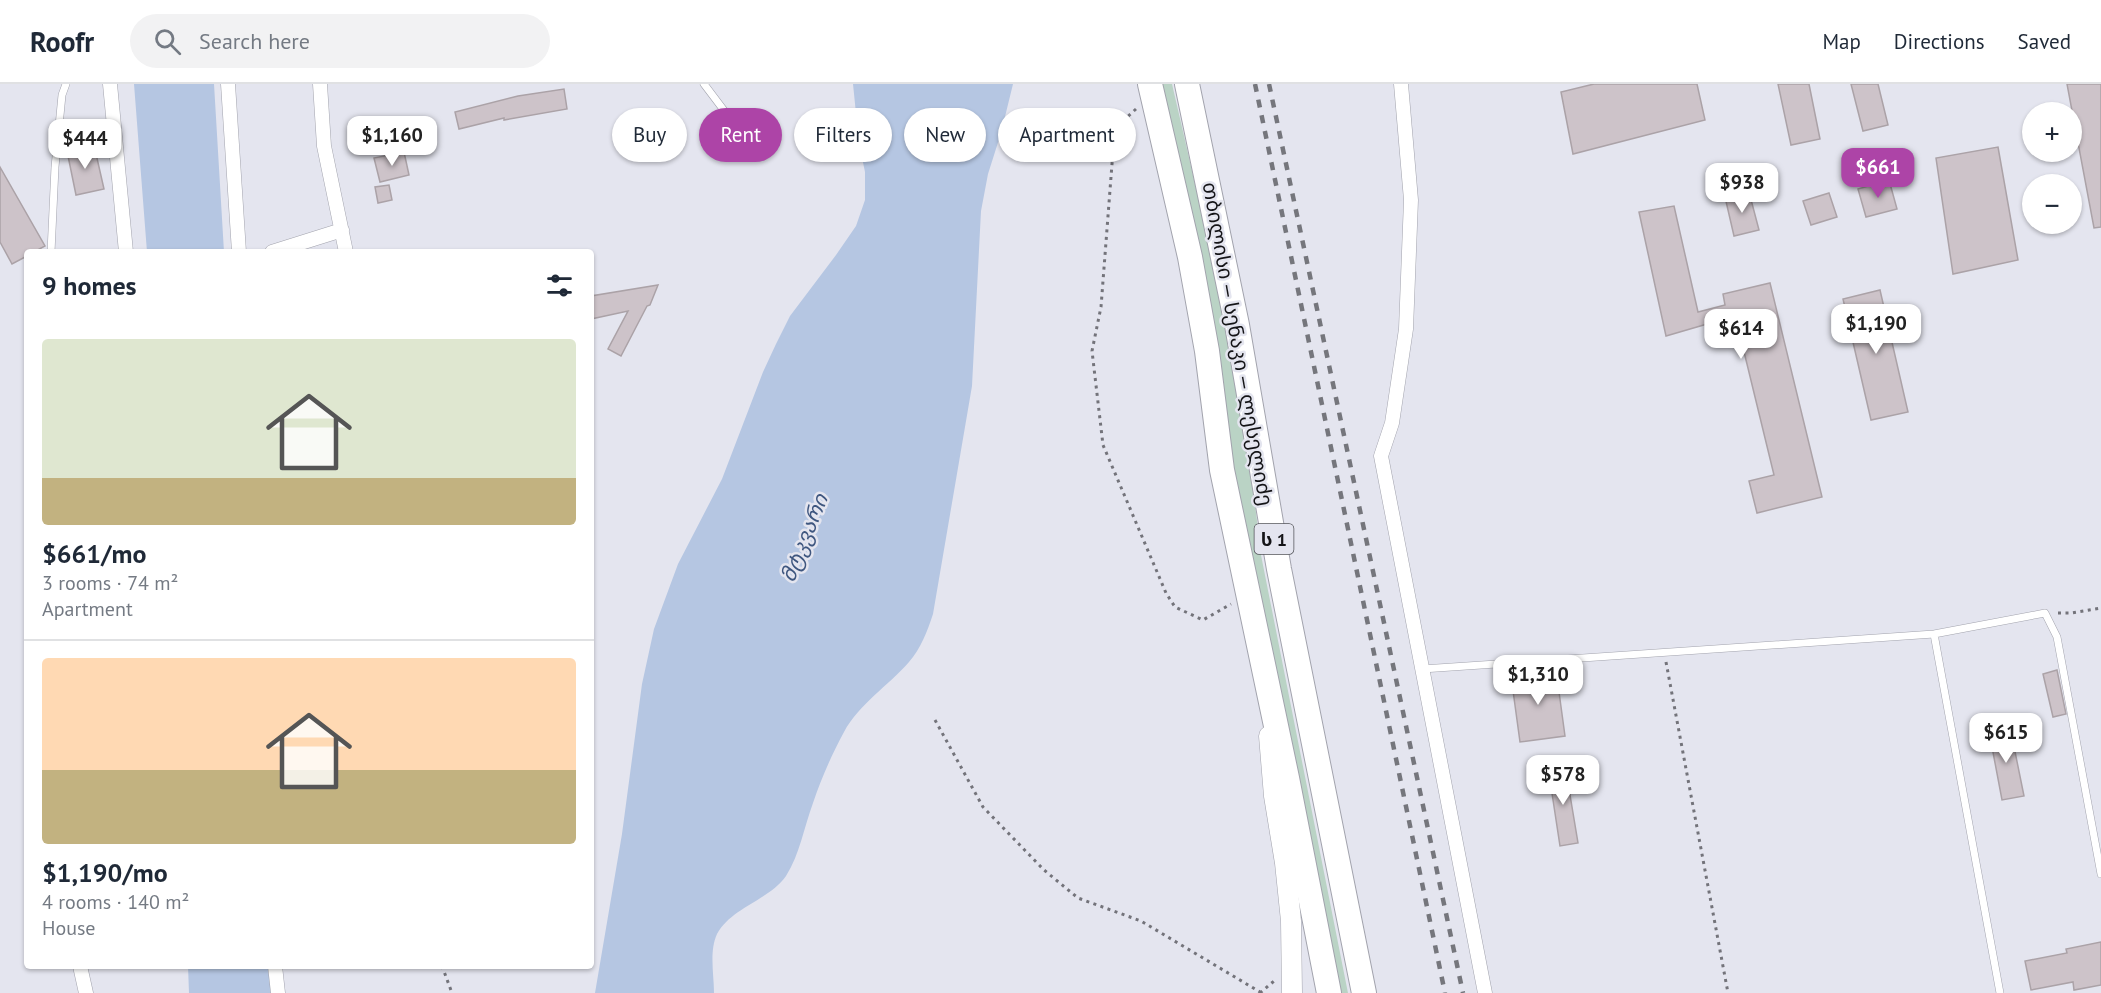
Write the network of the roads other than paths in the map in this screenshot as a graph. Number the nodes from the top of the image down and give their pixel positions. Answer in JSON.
{"nodes":[{"id":1,"x":66,"y":84,"type":"edge"},
{"id":2,"x":110,"y":84,"type":"edge"},
{"id":3,"x":228,"y":84,"type":"edge"},
{"id":4,"x":320,"y":84,"type":"edge"},
{"id":5,"x":704,"y":84,"type":"edge"},
{"id":6,"x":1188,"y":84,"type":"edge"},
{"id":7,"x":1401,"y":84,"type":"edge"},
{"id":8,"x":1151,"y":88,"type":"edge"},
{"id":9,"x":722,"y":108,"type":"edge"},
{"id":10,"x":342,"y":230,"type":"junction"},
{"id":11,"x":51,"y":249,"type":"edge"},
{"id":12,"x":126,"y":249,"type":"edge"},
{"id":13,"x":239,"y":249,"type":"edge"},
{"id":14,"x":282,"y":249,"type":"edge"},
{"id":15,"x":345,"y":249,"type":"edge"},
{"id":16,"x":1934,"y":634,"type":"junction"},
{"id":17,"x":1422,"y":669,"type":"junction"},
{"id":18,"x":1263,"y":670,"type":"junction"},
{"id":19,"x":2101,"y":874,"type":"edge"},
{"id":20,"x":81,"y":969,"type":"edge"},
{"id":21,"x":276,"y":969,"type":"edge"},
{"id":22,"x":86,"y":993,"type":"edge"},
{"id":23,"x":278,"y":993,"type":"edge"},
{"id":24,"x":1292,"y":993,"type":"edge"},
{"id":25,"x":1329,"y":993,"type":"edge"},
{"id":26,"x":1364,"y":993,"type":"edge"},
{"id":27,"x":1485,"y":993,"type":"edge"},
{"id":28,"x":2000,"y":993,"type":"edge"}],
"edges":[{"from":1,"to":11,"type":"lane"},
{"from":2,"to":12,"type":"street"},
{"from":3,"to":13,"type":"street"},
{"from":4,"to":10,"type":"street"},
{"from":5,"to":9,"type":"lane"},
{"from":6,"to":26,"type":"highway","name":"თბილისი — სენაკი — ლესელიძე","number":"ს 1"},
{"from":7,"to":17,"type":"street"},
{"from":8,"to":18,"type":"highway","name":"თბილისი — სენაკი — ლესელიძე","number":"ს 1"},
{"from":10,"to":14,"type":"street"},
{"from":10,"to":15,"type":"street"},
{"from":16,"to":17,"type":"lane"},
{"from":16,"to":19,"type":"lane"},
{"from":16,"to":28,"type":"lane"},
{"from":17,"to":27,"type":"street"},
{"from":18,"to":24,"type":"main road"},
{"from":18,"to":25,"type":"highway","number":"ს 1"},
{"from":20,"to":22,"type":"street"},
{"from":21,"to":23,"type":"street"}]}
